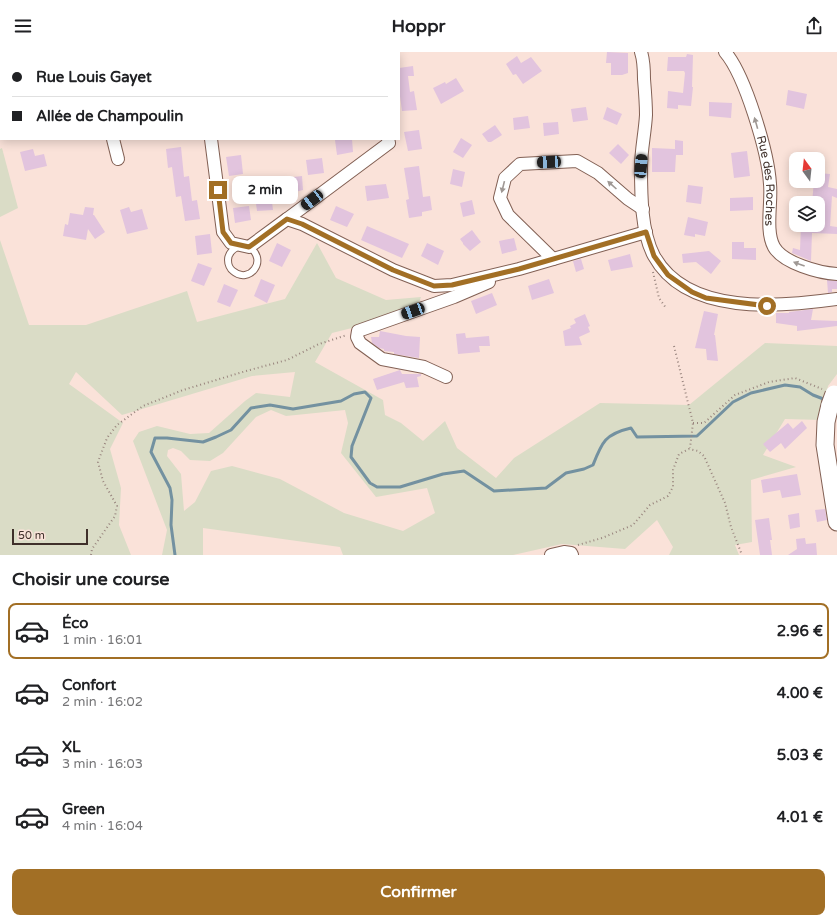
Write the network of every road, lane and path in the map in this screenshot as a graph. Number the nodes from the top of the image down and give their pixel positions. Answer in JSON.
{"nodes":[{"id":1,"x":642,"y":52,"type":"edge"},
{"id":2,"x":725,"y":52,"type":"edge"},
{"id":3,"x":113,"y":140,"type":"edge"},
{"id":4,"x":211,"y":140,"type":"edge"},
{"id":5,"x":388,"y":140,"type":"edge"},
{"id":6,"x":118,"y":159,"type":"dead end"},
{"id":7,"x":643,"y":209,"type":"junction"},
{"id":8,"x":287,"y":219,"type":"junction"},
{"id":9,"x":646,"y":232,"type":"junction"},
{"id":10,"x":244,"y":246,"type":"junction"},
{"id":11,"x":553,"y":259,"type":"junction"},
{"id":12,"x":519,"y":269,"type":"junction"},
{"id":13,"x":653,"y":274,"type":"dead end"},
{"id":14,"x":837,"y":274,"type":"edge"},
{"id":15,"x":837,"y":299,"type":"edge"},
{"id":16,"x":666,"y":308,"type":"dead end"},
{"id":17,"x":358,"y":331,"type":"junction"},
{"id":18,"x":674,"y":346,"type":"dead end"},
{"id":19,"x":446,"y":377,"type":"dead end"},
{"id":20,"x":831,"y":394,"type":"edge"},
{"id":21,"x":693,"y":424,"type":"junction"},
{"id":22,"x":690,"y":449,"type":"junction"},
{"id":23,"x":837,"y":522,"type":"edge"},
{"id":24,"x":571,"y":554,"type":"edge"},
{"id":25,"x":91,"y":555,"type":"edge"},
{"id":26,"x":551,"y":555,"type":"edge"},
{"id":27,"x":742,"y":555,"type":"edge"}],
"edges":[{"from":1,"to":7,"type":"street"},
{"from":14,"to":2,"type":"street","name":"Rue des Roches","one_way":true},
{"from":3,"to":6,"type":"street"},
{"from":4,"to":10,"type":"street"},
{"from":5,"to":8,"type":"street"},
{"from":7,"to":9,"type":"street"},
{"from":7,"to":11,"type":"street","one_way":true},
{"from":8,"to":10,"type":"street"},
{"from":8,"to":12,"type":"street"},
{"from":9,"to":11,"type":"street"},
{"from":9,"to":15,"type":"street"},
{"from":10,"to":10,"type":"lane"},
{"from":11,"to":12,"type":"street"},
{"from":12,"to":17,"type":"street"},
{"from":13,"to":16,"type":"path"},
{"from":17,"to":19,"type":"street"},
{"from":17,"to":25,"type":"path"},
{"from":18,"to":21,"type":"path"},
{"from":20,"to":21,"type":"path"},
{"from":20,"to":23,"type":"street"},
{"from":21,"to":22,"type":"path"},
{"from":22,"to":24,"type":"path"},
{"from":22,"to":27,"type":"path"},
{"from":24,"to":26,"type":"street"}]}
